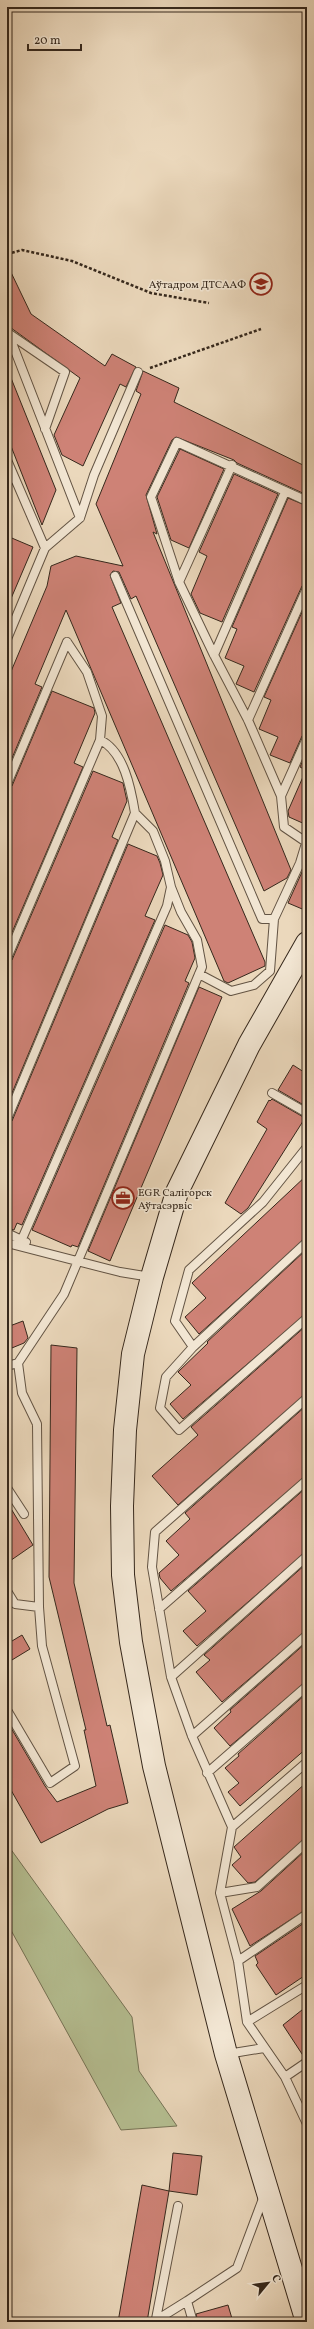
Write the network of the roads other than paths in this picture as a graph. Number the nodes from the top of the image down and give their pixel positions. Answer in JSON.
{"nodes":[{"id":1,"x":8,"y":331,"type":"edge"},
{"id":2,"x":138,"y":372,"type":"road end"},
{"id":3,"x":44,"y":429,"type":"junction"},
{"id":4,"x":7,"y":460,"type":"edge"},
{"id":5,"x":232,"y":465,"type":"junction"},
{"id":6,"x":12,"y":472,"type":"junction"},
{"id":7,"x":7,"y":485,"type":"edge"},
{"id":8,"x":286,"y":492,"type":"junction"},
{"id":9,"x":307,"y":501,"type":"edge"},
{"id":10,"x":80,"y":518,"type":"junction"},
{"id":11,"x":45,"y":548,"type":"junction"},
{"id":12,"x":115,"y":576,"type":"dead end"},
{"id":13,"x":179,"y":582,"type":"junction"},
{"id":14,"x":307,"y":588,"type":"edge"},
{"id":15,"x":7,"y":639,"type":"edge"},
{"id":16,"x":214,"y":655,"type":"junction"},
{"id":17,"x":248,"y":720,"type":"junction"},
{"id":18,"x":307,"y":738,"type":"edge"},
{"id":19,"x":100,"y":740,"type":"junction"},
{"id":20,"x":7,"y":784,"type":"edge"},
{"id":21,"x":281,"y":796,"type":"junction"},
{"id":22,"x":135,"y":813,"type":"junction"},
{"id":23,"x":307,"y":841,"type":"edge"},
{"id":24,"x":172,"y":887,"type":"junction"},
{"id":25,"x":274,"y":919,"type":"junction"},
{"id":26,"x":307,"y":943,"type":"edge"},
{"id":27,"x":7,"y":958,"type":"edge"},
{"id":28,"x":199,"y":974,"type":"junction"},
{"id":29,"x":272,"y":1093,"type":"dead end"},
{"id":30,"x":307,"y":1113,"type":"edge"},
{"id":31,"x":7,"y":1119,"type":"edge"},
{"id":32,"x":307,"y":1147,"type":"edge"},
{"id":33,"x":7,"y":1233,"type":"edge"},
{"id":34,"x":22,"y":1239,"type":"junction"},
{"id":35,"x":307,"y":1242,"type":"edge"},
{"id":36,"x":7,"y":1243,"type":"edge"},
{"id":37,"x":43,"y":1251,"type":"junction"},
{"id":38,"x":78,"y":1261,"type":"junction"},
{"id":39,"x":152,"y":1277,"type":"junction"},
{"id":40,"x":307,"y":1318,"type":"edge"},
{"id":41,"x":193,"y":1347,"type":"junction"},
{"id":42,"x":18,"y":1363,"type":"junction"},
{"id":43,"x":7,"y":1366,"type":"edge"},
{"id":44,"x":307,"y":1398,"type":"edge"},
{"id":45,"x":307,"y":1480,"type":"edge"},
{"id":46,"x":7,"y":1488,"type":"edge"},
{"id":47,"x":24,"y":1514,"type":"dead end"},
{"id":48,"x":307,"y":1556,"type":"edge"},
{"id":49,"x":7,"y":1590,"type":"edge"},
{"id":50,"x":39,"y":1607,"type":"junction"},
{"id":51,"x":160,"y":1609,"type":"junction"},
{"id":52,"x":307,"y":1635,"type":"edge"},
{"id":53,"x":171,"y":1677,"type":"junction"},
{"id":54,"x":307,"y":1686,"type":"edge"},
{"id":55,"x":7,"y":1710,"type":"edge"},
{"id":56,"x":192,"y":1736,"type":"junction"},
{"id":57,"x":307,"y":1762,"type":"edge"},
{"id":58,"x":207,"y":1773,"type":"junction"},
{"id":59,"x":232,"y":1827,"type":"junction"},
{"id":60,"x":307,"y":1842,"type":"edge"},
{"id":61,"x":220,"y":1893,"type":"junction"},
{"id":62,"x":307,"y":1914,"type":"edge"},
{"id":63,"x":238,"y":1960,"type":"junction"},
{"id":64,"x":307,"y":1985,"type":"edge"},
{"id":65,"x":247,"y":2022,"type":"junction"},
{"id":66,"x":264,"y":2048,"type":"junction"},
{"id":67,"x":226,"y":2054,"type":"junction"},
{"id":68,"x":307,"y":2062,"type":"edge"},
{"id":69,"x":285,"y":2077,"type":"junction"},
{"id":70,"x":307,"y":2124,"type":"edge"},
{"id":71,"x":267,"y":2190,"type":"junction"},
{"id":72,"x":178,"y":2206,"type":"dead end"},
{"id":73,"x":186,"y":2301,"type":"junction"},
{"id":74,"x":156,"y":2321,"type":"edge"},
{"id":75,"x":193,"y":2322,"type":"edge"},
{"id":76,"x":307,"y":2322,"type":"edge"}],
"edges":[{"from":1,"to":3,"type":"lane"},
{"from":1,"to":3,"type":"lane"},
{"from":2,"to":10,"type":"lane"},
{"from":3,"to":10,"type":"lane"},
{"from":4,"to":6,"type":"lane"},
{"from":5,"to":8,"type":"lane"},
{"from":5,"to":13,"type":"lane"},
{"from":5,"to":13,"type":"lane"},
{"from":6,"to":7,"type":"lane"},
{"from":6,"to":11,"type":"lane"},
{"from":8,"to":9,"type":"lane"},
{"from":8,"to":16,"type":"lane"},
{"from":10,"to":11,"type":"lane"},
{"from":11,"to":15,"type":"lane"},
{"from":12,"to":25,"type":"lane"},
{"from":13,"to":16,"type":"lane"},
{"from":14,"to":17,"type":"lane"},
{"from":16,"to":17,"type":"lane"},
{"from":17,"to":21,"type":"lane"},
{"from":18,"to":21,"type":"lane"},
{"from":19,"to":20,"type":"lane"},
{"from":19,"to":22,"type":"lane"},
{"from":19,"to":27,"type":"lane"},
{"from":21,"to":23,"type":"lane"},
{"from":22,"to":24,"type":"lane"},
{"from":22,"to":31,"type":"lane"},
{"from":23,"to":25,"type":"lane"},
{"from":24,"to":28,"type":"lane"},
{"from":24,"to":34,"type":"lane"},
{"from":25,"to":28,"type":"lane"},
{"from":26,"to":39,"type":"main road"},
{"from":28,"to":38,"type":"lane"},
{"from":29,"to":30,"type":"lane"},
{"from":32,"to":41,"type":"lane"},
{"from":33,"to":34,"type":"lane"},
{"from":34,"to":37,"type":"lane"},
{"from":35,"to":41,"type":"lane"},
{"from":36,"to":37,"type":"lane"},
{"from":37,"to":38,"type":"lane"},
{"from":38,"to":39,"type":"lane"},
{"from":38,"to":42,"type":"lane"},
{"from":39,"to":67,"type":"main road"},
{"from":40,"to":41,"type":"lane"},
{"from":42,"to":43,"type":"lane"},
{"from":42,"to":50,"type":"lane"},
{"from":44,"to":51,"type":"lane"},
{"from":45,"to":51,"type":"lane"},
{"from":46,"to":47,"type":"lane"},
{"from":48,"to":53,"type":"lane"},
{"from":49,"to":50,"type":"lane"},
{"from":50,"to":55,"type":"lane"},
{"from":51,"to":53,"type":"lane"},
{"from":52,"to":56,"type":"lane"},
{"from":53,"to":56,"type":"lane"},
{"from":54,"to":58,"type":"lane"},
{"from":56,"to":58,"type":"lane"},
{"from":57,"to":59,"type":"lane"},
{"from":58,"to":59,"type":"lane"},
{"from":59,"to":61,"type":"lane"},
{"from":60,"to":61,"type":"lane"},
{"from":61,"to":63,"type":"lane"},
{"from":62,"to":63,"type":"lane"},
{"from":63,"to":65,"type":"lane"},
{"from":64,"to":65,"type":"lane"},
{"from":65,"to":66,"type":"lane"},
{"from":66,"to":67,"type":"lane"},
{"from":66,"to":69,"type":"lane"},
{"from":67,"to":71,"type":"main road"},
{"from":68,"to":69,"type":"lane"},
{"from":69,"to":70,"type":"lane"},
{"from":71,"to":73,"type":"lane"},
{"from":71,"to":76,"type":"main road"},
{"from":72,"to":74,"type":"lane"},
{"from":73,"to":74,"type":"lane"},
{"from":73,"to":75,"type":"lane"}]}
